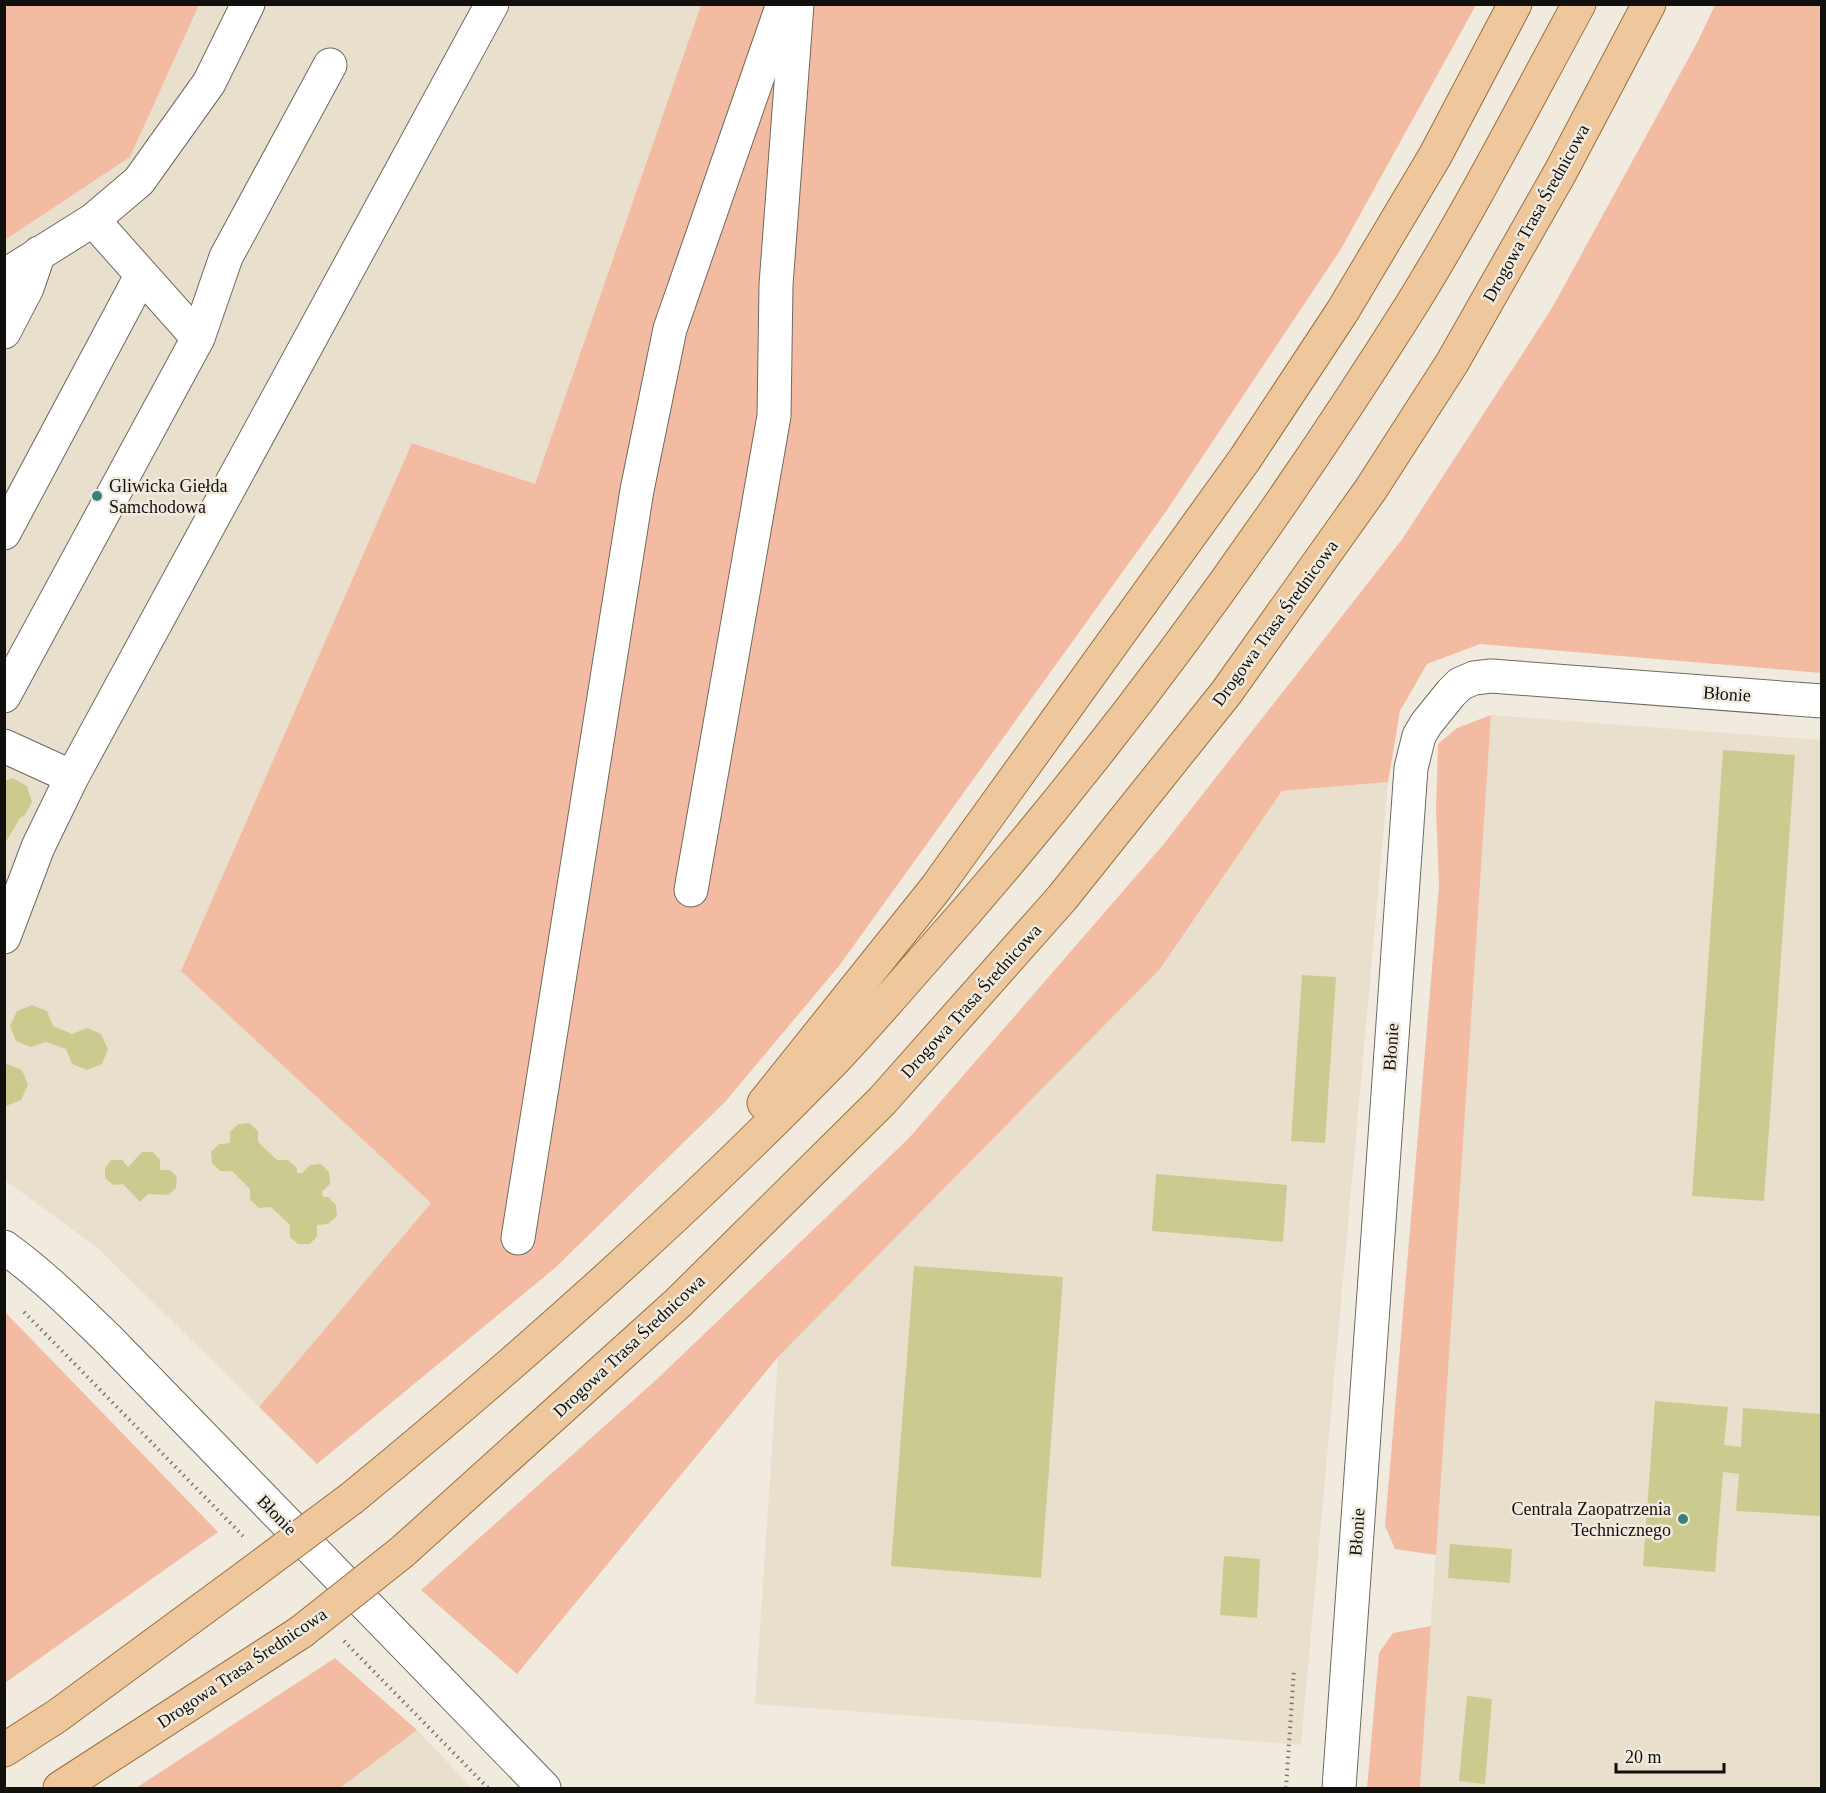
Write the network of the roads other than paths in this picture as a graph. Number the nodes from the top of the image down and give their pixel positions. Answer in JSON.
{"nodes":[{"id":1,"x":248,"y":4,"type":"edge"},
{"id":2,"x":492,"y":4,"type":"edge"},
{"id":3,"x":783,"y":4,"type":"edge"},
{"id":4,"x":797,"y":4,"type":"edge"},
{"id":5,"x":1515,"y":4,"type":"edge"},
{"id":6,"x":1579,"y":4,"type":"edge"},
{"id":7,"x":1649,"y":4,"type":"edge"},
{"id":8,"x":330,"y":65,"type":"dead end"},
{"id":9,"x":93,"y":220,"type":"junction"},
{"id":10,"x":39,"y":253,"type":"junction"},
{"id":11,"x":4,"y":276,"type":"edge"},
{"id":12,"x":141,"y":276,"type":"junction"},
{"id":13,"x":4,"y":332,"type":"edge"},
{"id":14,"x":198,"y":338,"type":"junction"},
{"id":15,"x":4,"y":533,"type":"edge"},
{"id":16,"x":4,"y":696,"type":"edge"},
{"id":17,"x":1821,"y":701,"type":"edge"},
{"id":18,"x":4,"y":746,"type":"edge"},
{"id":19,"x":72,"y":777,"type":"junction"},
{"id":20,"x":692,"y":890,"type":"dead end"},
{"id":21,"x":4,"y":937,"type":"edge"},
{"id":22,"x":673,"y":1218,"type":"junction"},
{"id":23,"x":518,"y":1239,"type":"dead end"},
{"id":24,"x":4,"y":1247,"type":"edge"},
{"id":25,"x":4,"y":1750,"type":"edge"},
{"id":26,"x":60,"y":1788,"type":"edge"},
{"id":27,"x":544,"y":1788,"type":"edge"},
{"id":28,"x":1339,"y":1788,"type":"edge"}],
"edges":[{"from":1,"to":9,"type":"street"},
{"from":2,"to":19,"type":"street"},
{"from":3,"to":23,"type":"street"},
{"from":4,"to":20,"type":"street"},
{"from":5,"to":22,"type":"main road"},
{"from":6,"to":22,"type":"main road"},
{"from":7,"to":26,"type":"main road","name":"Drogowa Trasa Średnicowa","bridge":true},
{"from":8,"to":14,"type":"street"},
{"from":9,"to":10,"type":"street"},
{"from":9,"to":12,"type":"street"},
{"from":10,"to":11,"type":"street"},
{"from":10,"to":13,"type":"street"},
{"from":12,"to":14,"type":"street"},
{"from":12,"to":15,"type":"street"},
{"from":14,"to":16,"type":"street"},
{"from":17,"to":28,"type":"street","name":"Błonie"},
{"from":18,"to":19,"type":"street"},
{"from":19,"to":21,"type":"street"},
{"from":22,"to":25,"type":"main road","bridge":true},
{"from":24,"to":27,"type":"street","name":"Błonie"}]}
